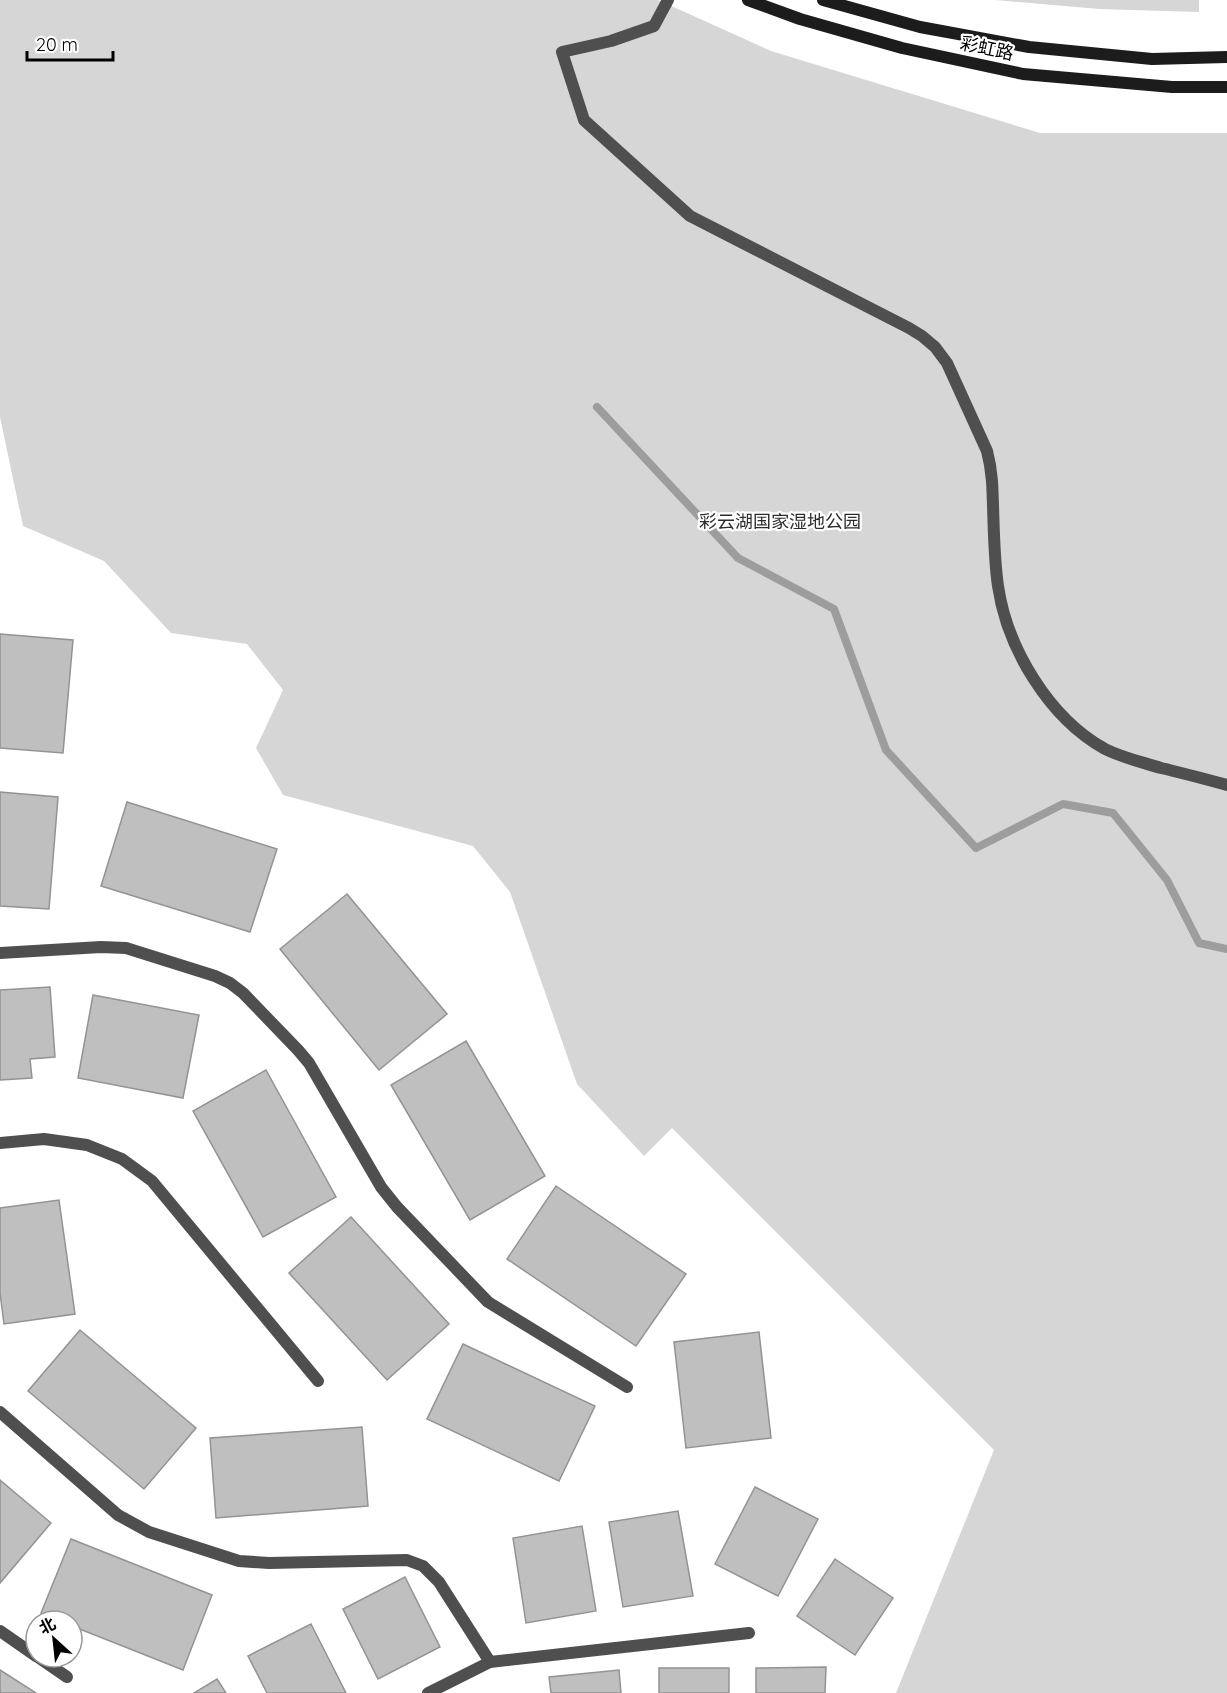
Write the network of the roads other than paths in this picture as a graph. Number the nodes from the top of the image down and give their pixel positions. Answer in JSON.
{"nodes":[{"id":1,"x":668,"y":0,"type":"edge"},
{"id":2,"x":748,"y":0,"type":"edge"},
{"id":3,"x":823,"y":0,"type":"edge"},
{"id":4,"x":1227,"y":57,"type":"edge"},
{"id":5,"x":1227,"y":87,"type":"edge"},
{"id":6,"x":1227,"y":785,"type":"edge"},
{"id":7,"x":0,"y":953,"type":"edge"},
{"id":8,"x":0,"y":1143,"type":"edge"},
{"id":9,"x":318,"y":1381,"type":"dead end"},
{"id":10,"x":627,"y":1387,"type":"dead end"},
{"id":11,"x":0,"y":1412,"type":"edge"},
{"id":12,"x":0,"y":1631,"type":"edge"},
{"id":13,"x":749,"y":1633,"type":"dead end"},
{"id":14,"x":24,"y":1647,"type":"edge"},
{"id":15,"x":490,"y":1662,"type":"junction"},
{"id":16,"x":56,"y":1669,"type":"edge"},
{"id":17,"x":67,"y":1677,"type":"dead end"},
{"id":18,"x":428,"y":1693,"type":"edge"}],
"edges":[{"from":1,"to":6,"type":"lane"},
{"from":2,"to":5,"type":"main road","name":"彩虹路"},
{"from":3,"to":4,"type":"main road","name":"彩虹路"},
{"from":7,"to":10,"type":"lane"},
{"from":8,"to":9,"type":"lane"},
{"from":11,"to":15,"type":"lane"},
{"from":12,"to":14,"type":"lane"},
{"from":13,"to":15,"type":"lane"},
{"from":15,"to":18,"type":"lane"},
{"from":16,"to":17,"type":"lane"}]}
